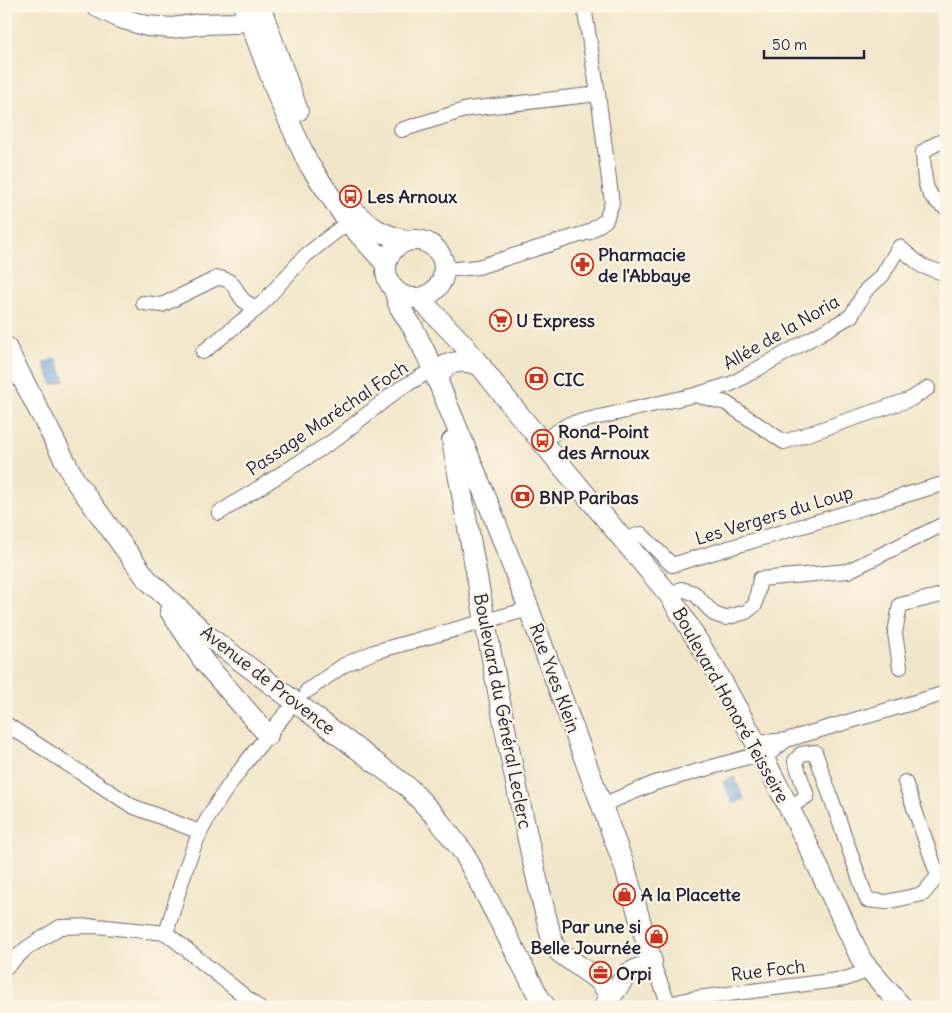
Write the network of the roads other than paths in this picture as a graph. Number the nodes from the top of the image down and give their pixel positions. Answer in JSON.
{"nodes":[{"id":1,"x":96,"y":6,"type":"edge"},
{"id":2,"x":584,"y":6,"type":"edge"},
{"id":3,"x":248,"y":8,"type":"edge"},
{"id":4,"x":598,"y":94,"type":"junction"},
{"id":5,"x":401,"y":130,"type":"dead end"},
{"id":6,"x":946,"y":139,"type":"edge"},
{"id":7,"x":946,"y":208,"type":"edge"},
{"id":8,"x":348,"y":222,"type":"junction"},
{"id":9,"x":406,"y":241,"type":"junction"},
{"id":10,"x":386,"y":264,"type":"junction"},
{"id":11,"x":445,"y":270,"type":"junction"},
{"id":12,"x":946,"y":274,"type":"edge"},
{"id":13,"x":394,"y":289,"type":"junction"},
{"id":14,"x":427,"y":294,"type":"junction"},
{"id":15,"x":142,"y":303,"type":"dead end"},
{"id":16,"x":258,"y":308,"type":"junction"},
{"id":17,"x":413,"y":328,"type":"junction"},
{"id":18,"x":6,"y":347,"type":"edge"},
{"id":19,"x":203,"y":352,"type":"dead end"},
{"id":20,"x":481,"y":366,"type":"junction"},
{"id":21,"x":434,"y":375,"type":"junction"},
{"id":22,"x":928,"y":388,"type":"dead end"},
{"id":23,"x":695,"y":395,"type":"junction"},
{"id":24,"x":542,"y":441,"type":"junction"},
{"id":25,"x":468,"y":480,"type":"junction"},
{"id":26,"x":946,"y":483,"type":"edge"},
{"id":27,"x":219,"y":513,"type":"dead end"},
{"id":28,"x":946,"y":523,"type":"edge"},
{"id":29,"x":623,"y":540,"type":"junction"},
{"id":30,"x":147,"y":579,"type":"junction"},
{"id":31,"x":946,"y":594,"type":"edge"},
{"id":32,"x":670,"y":596,"type":"junction"},
{"id":33,"x":529,"y":608,"type":"junction"},
{"id":34,"x":485,"y":621,"type":"junction"},
{"id":35,"x":900,"y":667,"type":"dead end"},
{"id":36,"x":307,"y":691,"type":"dead end"},
{"id":37,"x":946,"y":693,"type":"edge"},
{"id":38,"x":286,"y":713,"type":"dead end"},
{"id":39,"x":6,"y":724,"type":"edge"},
{"id":40,"x":268,"y":735,"type":"junction"},
{"id":41,"x":760,"y":751,"type":"junction"},
{"id":42,"x":905,"y":782,"type":"dead end"},
{"id":43,"x":602,"y":805,"type":"junction"},
{"id":44,"x":789,"y":808,"type":"junction"},
{"id":45,"x":200,"y":832,"type":"junction"},
{"id":46,"x":166,"y":933,"type":"junction"},
{"id":47,"x":652,"y":962,"type":"junction"},
{"id":48,"x":6,"y":967,"type":"edge"},
{"id":49,"x":870,"y":970,"type":"junction"},
{"id":50,"x":607,"y":1002,"type":"edge"},
{"id":51,"x":543,"y":1005,"type":"edge"},
{"id":52,"x":669,"y":1005,"type":"edge"},
{"id":53,"x":258,"y":1007,"type":"edge"},
{"id":54,"x":902,"y":1007,"type":"edge"}],
"edges":[{"from":1,"to":3,"type":"main road"},
{"from":2,"to":4,"type":"street"},
{"from":3,"to":8,"type":"main road"},
{"from":3,"to":9,"type":"main road"},
{"from":4,"to":5,"type":"street"},
{"from":4,"to":11,"type":"street"},
{"from":6,"to":7,"type":"street"},
{"from":8,"to":10,"type":"main road"},
{"from":8,"to":16,"type":"street"},
{"from":9,"to":10,"type":"main road"},
{"from":9,"to":11,"type":"main road"},
{"from":10,"to":13,"type":"main road"},
{"from":11,"to":14,"type":"main road"},
{"from":12,"to":23,"type":"street","name":"Allée de la Noria"},
{"from":13,"to":14,"type":"main road"},
{"from":13,"to":17,"type":"main road","name":"Boulevard du Général Leclerc"},
{"from":14,"to":17,"type":"main road"},
{"from":14,"to":20,"type":"main road","name":"Boulevard Honoré Teisseire"},
{"from":15,"to":16,"type":"street"},
{"from":16,"to":19,"type":"street"},
{"from":17,"to":21,"type":"main road","name":"Boulevard du Général Leclerc"},
{"from":18,"to":30,"type":"main road","name":"Avenue de Provence"},
{"from":20,"to":21,"type":"main road"},
{"from":20,"to":24,"type":"main road","name":"Boulevard Honoré Teisseire"},
{"from":21,"to":25,"type":"main road","name":"Boulevard du Général Leclerc"},
{"from":21,"to":27,"type":"street","name":"Passage Maréchal Foch"},
{"from":22,"to":23,"type":"street"},
{"from":23,"to":24,"type":"street","name":"Allée de la Noria"},
{"from":24,"to":29,"type":"main road","name":"Boulevard Honoré Teisseire"},
{"from":25,"to":33,"type":"main road","name":"Rue Yves Klein"},
{"from":25,"to":34,"type":"main road","name":"Boulevard du Général Leclerc"},
{"from":26,"to":29,"type":"street","name":"Les Vergers du Loup"},
{"from":28,"to":32,"type":"street"},
{"from":29,"to":32,"type":"main road","name":"Boulevard Honoré Teisseire"},
{"from":30,"to":40,"type":"main road"},
{"from":30,"to":51,"type":"main road","name":"Avenue de Provence"},
{"from":31,"to":35,"type":"street"},
{"from":32,"to":41,"type":"main road","name":"Boulevard Honoré Teisseire"},
{"from":33,"to":34,"type":"street"},
{"from":33,"to":43,"type":"main road","name":"Rue Yves Klein"},
{"from":34,"to":36,"type":"street"},
{"from":34,"to":50,"type":"main road","name":"Boulevard du Général Leclerc"},
{"from":37,"to":41,"type":"street"},
{"from":38,"to":40,"type":"street"},
{"from":39,"to":45,"type":"street"},
{"from":40,"to":45,"type":"street"},
{"from":41,"to":43,"type":"street"},
{"from":41,"to":44,"type":"main road","name":"Boulevard Honoré Teisseire"},
{"from":42,"to":44,"type":"street"},
{"from":43,"to":47,"type":"main road","name":"Rue Yves Klein"},
{"from":44,"to":49,"type":"main road","name":"Boulevard Honoré Teisseire"},
{"from":45,"to":46,"type":"street"},
{"from":46,"to":48,"type":"street"},
{"from":46,"to":53,"type":"street"},
{"from":47,"to":50,"type":"main road"},
{"from":47,"to":52,"type":"street"},
{"from":49,"to":52,"type":"street","name":"Rue Foch"},
{"from":49,"to":54,"type":"main road","name":"Boulevard Honoré Teisseire"}]}
